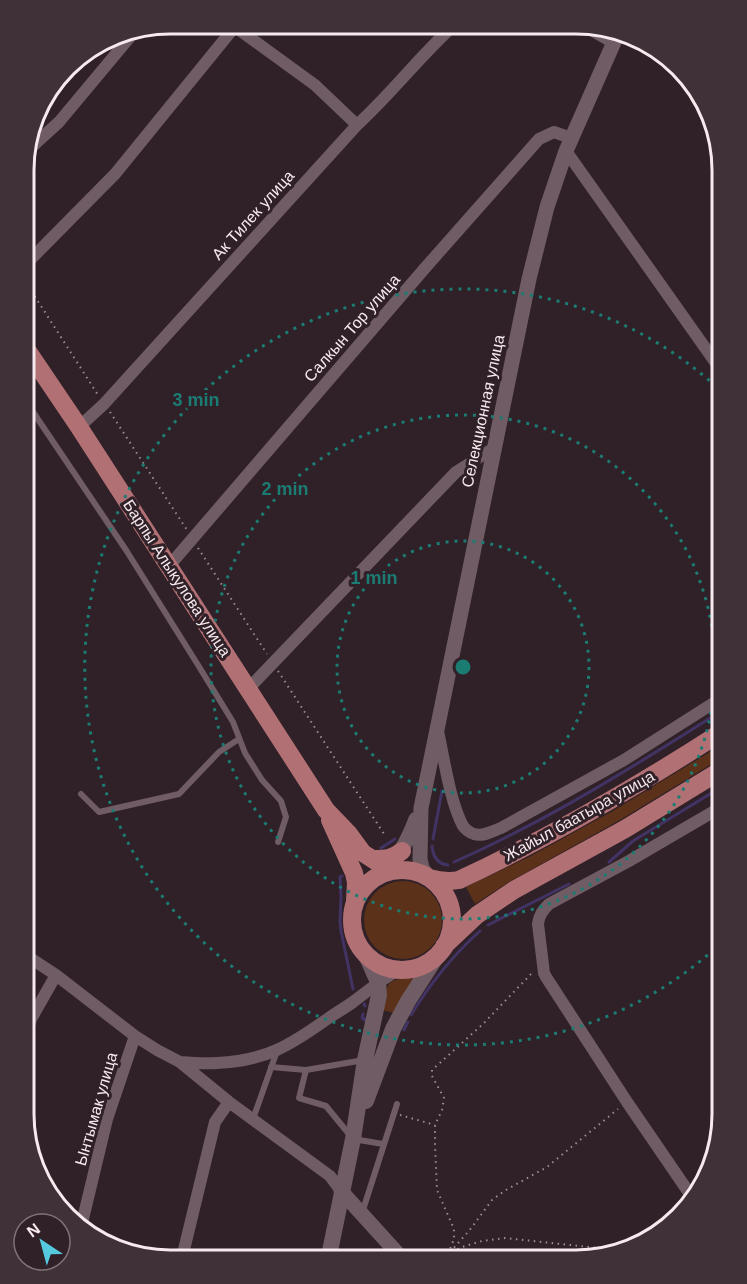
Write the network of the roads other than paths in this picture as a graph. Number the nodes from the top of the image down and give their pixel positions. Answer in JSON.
{"nodes":[{"id":1,"x":228,"y":34,"type":"edge"},
{"id":2,"x":245,"y":34,"type":"edge"},
{"id":3,"x":444,"y":34,"type":"edge"},
{"id":4,"x":615,"y":40,"type":"edge"},
{"id":5,"x":126,"y":42,"type":"edge"},
{"id":6,"x":357,"y":125,"type":"junction"},
{"id":7,"x":38,"y":141,"type":"edge"},
{"id":8,"x":568,"y":144,"type":"junction"},
{"id":9,"x":34,"y":256,"type":"edge"},
{"id":10,"x":712,"y":357,"type":"edge"},
{"id":11,"x":34,"y":360,"type":"edge"},
{"id":12,"x":34,"y":413,"type":"edge"},
{"id":13,"x":79,"y":428,"type":"junction"},
{"id":14,"x":494,"y":448,"type":"junction"},
{"id":15,"x":169,"y":566,"type":"junction"},
{"id":16,"x":248,"y":689,"type":"junction"},
{"id":17,"x":712,"y":704,"type":"edge"},
{"id":18,"x":437,"y":727,"type":"junction"},
{"id":19,"x":712,"y":738,"type":"edge"},
{"id":20,"x":239,"y":739,"type":"junction"},
{"id":21,"x":712,"y":776,"type":"edge"},
{"id":22,"x":81,"y":794,"type":"dead end"},
{"id":23,"x":421,"y":808,"type":"junction"},
{"id":24,"x":326,"y":810,"type":"junction"},
{"id":25,"x":712,"y":812,"type":"edge"},
{"id":26,"x":278,"y":842,"type":"dead end"},
{"id":27,"x":402,"y":851,"type":"joint"},
{"id":28,"x":384,"y":868,"type":"junction"},
{"id":29,"x":429,"y":878,"type":"junction"},
{"id":30,"x":354,"y":905,"type":"junction"},
{"id":31,"x":441,"y":950,"type":"junction"},
{"id":32,"x":366,"y":955,"type":"junction"},
{"id":33,"x":34,"y":961,"type":"edge"},
{"id":34,"x":398,"y":970,"type":"junction"},
{"id":35,"x":56,"y":975,"type":"junction"},
{"id":36,"x":378,"y":982,"type":"junction"},
{"id":37,"x":34,"y":1013,"type":"edge"},
{"id":38,"x":135,"y":1036,"type":"junction"},
{"id":39,"x":277,"y":1051,"type":"junction"},
{"id":40,"x":364,"y":1060,"type":"junction"},
{"id":41,"x":180,"y":1062,"type":"junction"},
{"id":42,"x":271,"y":1067,"type":"junction"},
{"id":43,"x":306,"y":1070,"type":"junction"},
{"id":44,"x":229,"y":1102,"type":"junction"},
{"id":45,"x":397,"y":1104,"type":"dead end"},
{"id":46,"x":253,"y":1120,"type":"junction"},
{"id":47,"x":353,"y":1139,"type":"junction"},
{"id":48,"x":383,"y":1144,"type":"junction"},
{"id":49,"x":341,"y":1191,"type":"junction"},
{"id":50,"x":688,"y":1191,"type":"edge"},
{"id":51,"x":362,"y":1213,"type":"junction"},
{"id":52,"x":83,"y":1217,"type":"edge"},
{"id":53,"x":185,"y":1250,"type":"edge"},
{"id":54,"x":330,"y":1250,"type":"edge"},
{"id":55,"x":395,"y":1250,"type":"edge"}],
"edges":[{"from":1,"to":9,"type":"street"},
{"from":2,"to":6,"type":"street"},
{"from":3,"to":6,"type":"street","name":"Ак Тилек улица"},
{"from":4,"to":8,"type":"street","name":"Селекционная улица"},
{"from":5,"to":7,"type":"street"},
{"from":6,"to":13,"type":"street","name":"Ак Тилек улица"},
{"from":8,"to":10,"type":"street"},
{"from":8,"to":14,"type":"street","name":"Селекционная улица"},
{"from":8,"to":15,"type":"street","name":"Салкын Тор улица"},
{"from":11,"to":13,"type":"main road","name":"Барпы Алыкулова улица"},
{"from":12,"to":20,"type":"lane"},
{"from":13,"to":15,"type":"main road","name":"Барпы Алыкулова улица"},
{"from":14,"to":16,"type":"street"},
{"from":14,"to":18,"type":"street","name":"Селекционная улица"},
{"from":15,"to":16,"type":"main road","name":"Барпы Алыкулова улица"},
{"from":16,"to":24,"type":"main road","name":"Барпы Алыкулова улица"},
{"from":17,"to":18,"type":"street"},
{"from":18,"to":23,"type":"street","name":"Селекционная улица"},
{"from":19,"to":29,"type":"main road","name":"Жайыл баатыра улица"},
{"from":20,"to":22,"type":"lane"},
{"from":20,"to":26,"type":"lane"},
{"from":21,"to":31,"type":"main road","name":"Жайыл баатыра улица"},
{"from":23,"to":27,"type":"street","name":"Селекционная улица"},
{"from":23,"to":29,"type":"street","name":"Селекционная улица"},
{"from":24,"to":28,"type":"main road","name":"Барпы Алыкулова улица"},
{"from":24,"to":30,"type":"main road","name":"Барпы Алыкулова улица"},
{"from":25,"to":50,"type":"street"},
{"from":27,"to":28,"type":"main road"},
{"from":28,"to":29,"type":"main road"},
{"from":28,"to":30,"type":"main road"},
{"from":29,"to":31,"type":"main road"},
{"from":30,"to":32,"type":"main road"},
{"from":31,"to":34,"type":"main road"},
{"from":31,"to":47,"type":"main road"},
{"from":32,"to":34,"type":"main road"},
{"from":32,"to":36,"type":"main road"},
{"from":33,"to":35,"type":"street"},
{"from":34,"to":36,"type":"street"},
{"from":35,"to":37,"type":"street"},
{"from":35,"to":38,"type":"street"},
{"from":36,"to":39,"type":"street"},
{"from":36,"to":40,"type":"main road"},
{"from":38,"to":41,"type":"street"},
{"from":38,"to":52,"type":"street","name":"Ынтымак улица"},
{"from":39,"to":41,"type":"street"},
{"from":39,"to":42,"type":"lane"},
{"from":40,"to":43,"type":"lane"},
{"from":40,"to":47,"type":"main road"},
{"from":41,"to":44,"type":"street"},
{"from":42,"to":43,"type":"lane"},
{"from":42,"to":46,"type":"lane"},
{"from":43,"to":47,"type":"lane"},
{"from":44,"to":46,"type":"street"},
{"from":44,"to":53,"type":"street"},
{"from":45,"to":48,"type":"lane"},
{"from":46,"to":49,"type":"street"},
{"from":47,"to":48,"type":"lane"},
{"from":47,"to":49,"type":"main road"},
{"from":48,"to":51,"type":"lane"},
{"from":49,"to":51,"type":"street"},
{"from":49,"to":54,"type":"main road"},
{"from":51,"to":55,"type":"street"}]}
